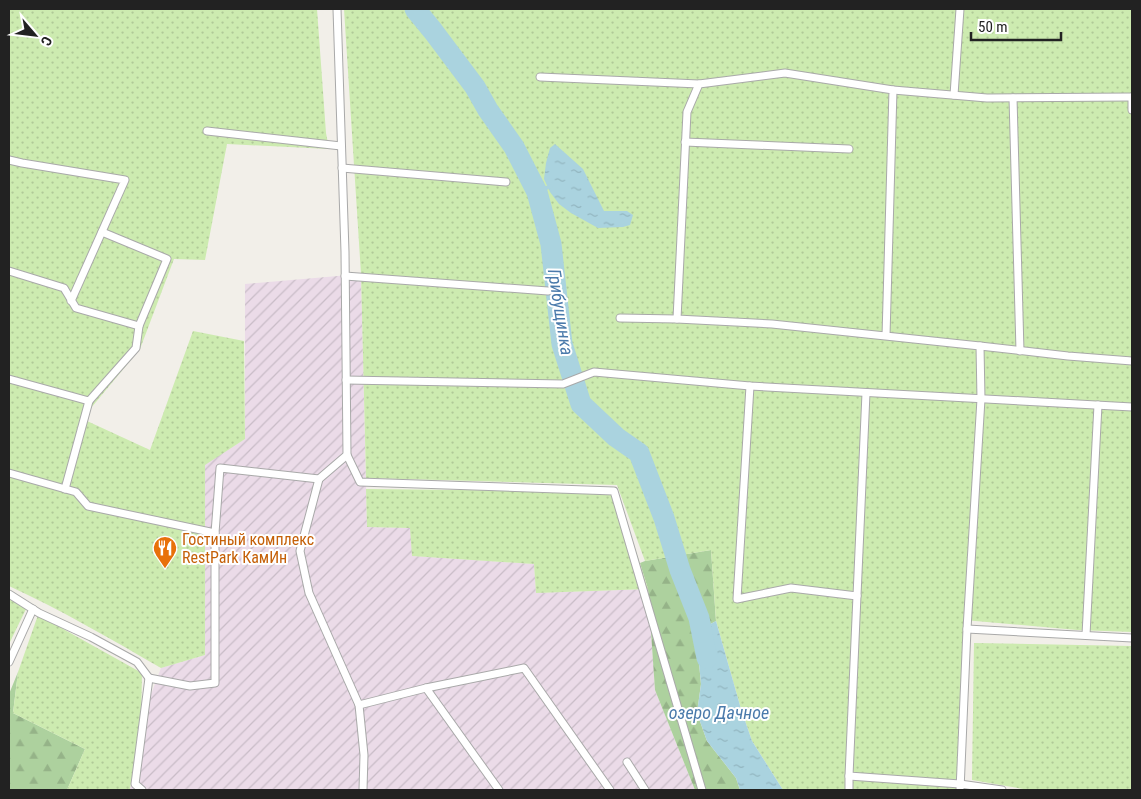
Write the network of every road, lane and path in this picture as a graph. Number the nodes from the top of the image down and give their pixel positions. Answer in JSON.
{"nodes":[{"id":1,"x":337,"y":9,"type":"edge"},
{"id":2,"x":960,"y":9,"type":"edge"},
{"id":3,"x":540,"y":77,"type":"dead end"},
{"id":4,"x":699,"y":84,"type":"junction"},
{"id":5,"x":894,"y":90,"type":"junction"},
{"id":6,"x":954,"y":95,"type":"junction"},
{"id":7,"x":1132,"y":97,"type":"edge"},
{"id":8,"x":1013,"y":98,"type":"junction"},
{"id":9,"x":1132,"y":110,"type":"edge"},
{"id":10,"x":207,"y":131,"type":"dead end"},
{"id":11,"x":686,"y":142,"type":"junction"},
{"id":12,"x":341,"y":146,"type":"junction"},
{"id":13,"x":848,"y":149,"type":"dead end"},
{"id":14,"x":9,"y":160,"type":"edge"},
{"id":15,"x":342,"y":168,"type":"junction"},
{"id":16,"x":506,"y":182,"type":"dead end"},
{"id":17,"x":102,"y":232,"type":"junction"},
{"id":18,"x":9,"y":271,"type":"edge"},
{"id":19,"x":345,"y":276,"type":"junction"},
{"id":20,"x":548,"y":291,"type":"dead end"},
{"id":21,"x":71,"y":301,"type":"junction"},
{"id":22,"x":620,"y":318,"type":"dead end"},
{"id":23,"x":677,"y":319,"type":"junction"},
{"id":24,"x":139,"y":326,"type":"junction"},
{"id":25,"x":886,"y":336,"type":"junction"},
{"id":26,"x":980,"y":346,"type":"junction"},
{"id":27,"x":1020,"y":351,"type":"junction"},
{"id":28,"x":1132,"y":361,"type":"edge"},
{"id":29,"x":9,"y":379,"type":"edge"},
{"id":30,"x":346,"y":380,"type":"junction"},
{"id":31,"x":750,"y":386,"type":"junction"},
{"id":32,"x":866,"y":393,"type":"junction"},
{"id":33,"x":981,"y":399,"type":"junction"},
{"id":34,"x":89,"y":401,"type":"junction"},
{"id":35,"x":1098,"y":405,"type":"junction"},
{"id":36,"x":1132,"y":407,"type":"edge"},
{"id":37,"x":346,"y":455,"type":"junction"},
{"id":38,"x":9,"y":473,"type":"edge"},
{"id":39,"x":320,"y":480,"type":"junction"},
{"id":40,"x":65,"y":489,"type":"junction"},
{"id":41,"x":215,"y":533,"type":"junction"},
{"id":42,"x":9,"y":594,"type":"edge"},
{"id":43,"x":857,"y":596,"type":"junction"},
{"id":44,"x":33,"y":609,"type":"junction"},
{"id":45,"x":967,"y":629,"type":"junction"},
{"id":46,"x":1086,"y":635,"type":"junction"},
{"id":47,"x":1132,"y":638,"type":"edge"},
{"id":48,"x":9,"y":662,"type":"edge"},
{"id":49,"x":149,"y":678,"type":"junction"},
{"id":50,"x":426,"y":688,"type":"junction"},
{"id":51,"x":360,"y":705,"type":"junction"},
{"id":52,"x":627,"y":762,"type":"dead end"},
{"id":53,"x":849,"y":776,"type":"junction"},
{"id":54,"x":960,"y":787,"type":"edge"},
{"id":55,"x":142,"y":790,"type":"edge"},
{"id":56,"x":363,"y":790,"type":"edge"},
{"id":57,"x":499,"y":790,"type":"edge"},
{"id":58,"x":610,"y":790,"type":"edge"},
{"id":59,"x":645,"y":790,"type":"edge"},
{"id":60,"x":702,"y":790,"type":"edge"},
{"id":61,"x":849,"y":790,"type":"edge"},
{"id":62,"x":1002,"y":790,"type":"edge"}],
"edges":[{"from":1,"to":12,"type":"lane"},
{"from":2,"to":6,"type":"lane"},
{"from":3,"to":4,"type":"lane"},
{"from":4,"to":5,"type":"lane"},
{"from":4,"to":11,"type":"lane"},
{"from":5,"to":6,"type":"lane"},
{"from":5,"to":25,"type":"lane"},
{"from":6,"to":8,"type":"lane"},
{"from":7,"to":8,"type":"lane"},
{"from":7,"to":9,"type":"lane"},
{"from":8,"to":27,"type":"lane"},
{"from":10,"to":12,"type":"lane"},
{"from":11,"to":13,"type":"lane"},
{"from":11,"to":23,"type":"lane"},
{"from":12,"to":15,"type":"lane"},
{"from":14,"to":17,"type":"lane"},
{"from":15,"to":16,"type":"lane"},
{"from":15,"to":19,"type":"lane"},
{"from":17,"to":21,"type":"lane"},
{"from":17,"to":24,"type":"lane"},
{"from":18,"to":21,"type":"lane"},
{"from":19,"to":20,"type":"lane"},
{"from":19,"to":30,"type":"lane"},
{"from":21,"to":24,"type":"lane"},
{"from":22,"to":23,"type":"lane"},
{"from":23,"to":25,"type":"lane"},
{"from":24,"to":34,"type":"lane"},
{"from":25,"to":26,"type":"lane"},
{"from":26,"to":27,"type":"lane"},
{"from":26,"to":33,"type":"lane"},
{"from":27,"to":28,"type":"lane"},
{"from":29,"to":34,"type":"lane"},
{"from":30,"to":31,"type":"lane"},
{"from":30,"to":37,"type":"lane"},
{"from":31,"to":32,"type":"lane"},
{"from":31,"to":43,"type":"lane"},
{"from":32,"to":33,"type":"lane"},
{"from":32,"to":43,"type":"lane"},
{"from":33,"to":35,"type":"lane"},
{"from":33,"to":45,"type":"lane"},
{"from":34,"to":40,"type":"lane"},
{"from":35,"to":36,"type":"lane"},
{"from":35,"to":46,"type":"lane"},
{"from":37,"to":39,"type":"lane"},
{"from":37,"to":60,"type":"lane"},
{"from":38,"to":40,"type":"lane"},
{"from":39,"to":41,"type":"lane"},
{"from":39,"to":51,"type":"lane"},
{"from":40,"to":41,"type":"lane"},
{"from":41,"to":49,"type":"lane"},
{"from":42,"to":44,"type":"lane"},
{"from":43,"to":53,"type":"lane"},
{"from":44,"to":48,"type":"lane"},
{"from":44,"to":49,"type":"lane"},
{"from":45,"to":46,"type":"lane"},
{"from":45,"to":54,"type":"lane"},
{"from":46,"to":47,"type":"lane"},
{"from":49,"to":55,"type":"lane"},
{"from":50,"to":51,"type":"lane"},
{"from":50,"to":57,"type":"lane"},
{"from":50,"to":58,"type":"lane"},
{"from":51,"to":56,"type":"lane"},
{"from":52,"to":59,"type":"lane"},
{"from":53,"to":54,"type":"lane"},
{"from":53,"to":61,"type":"lane"},
{"from":54,"to":62,"type":"lane"}]}
